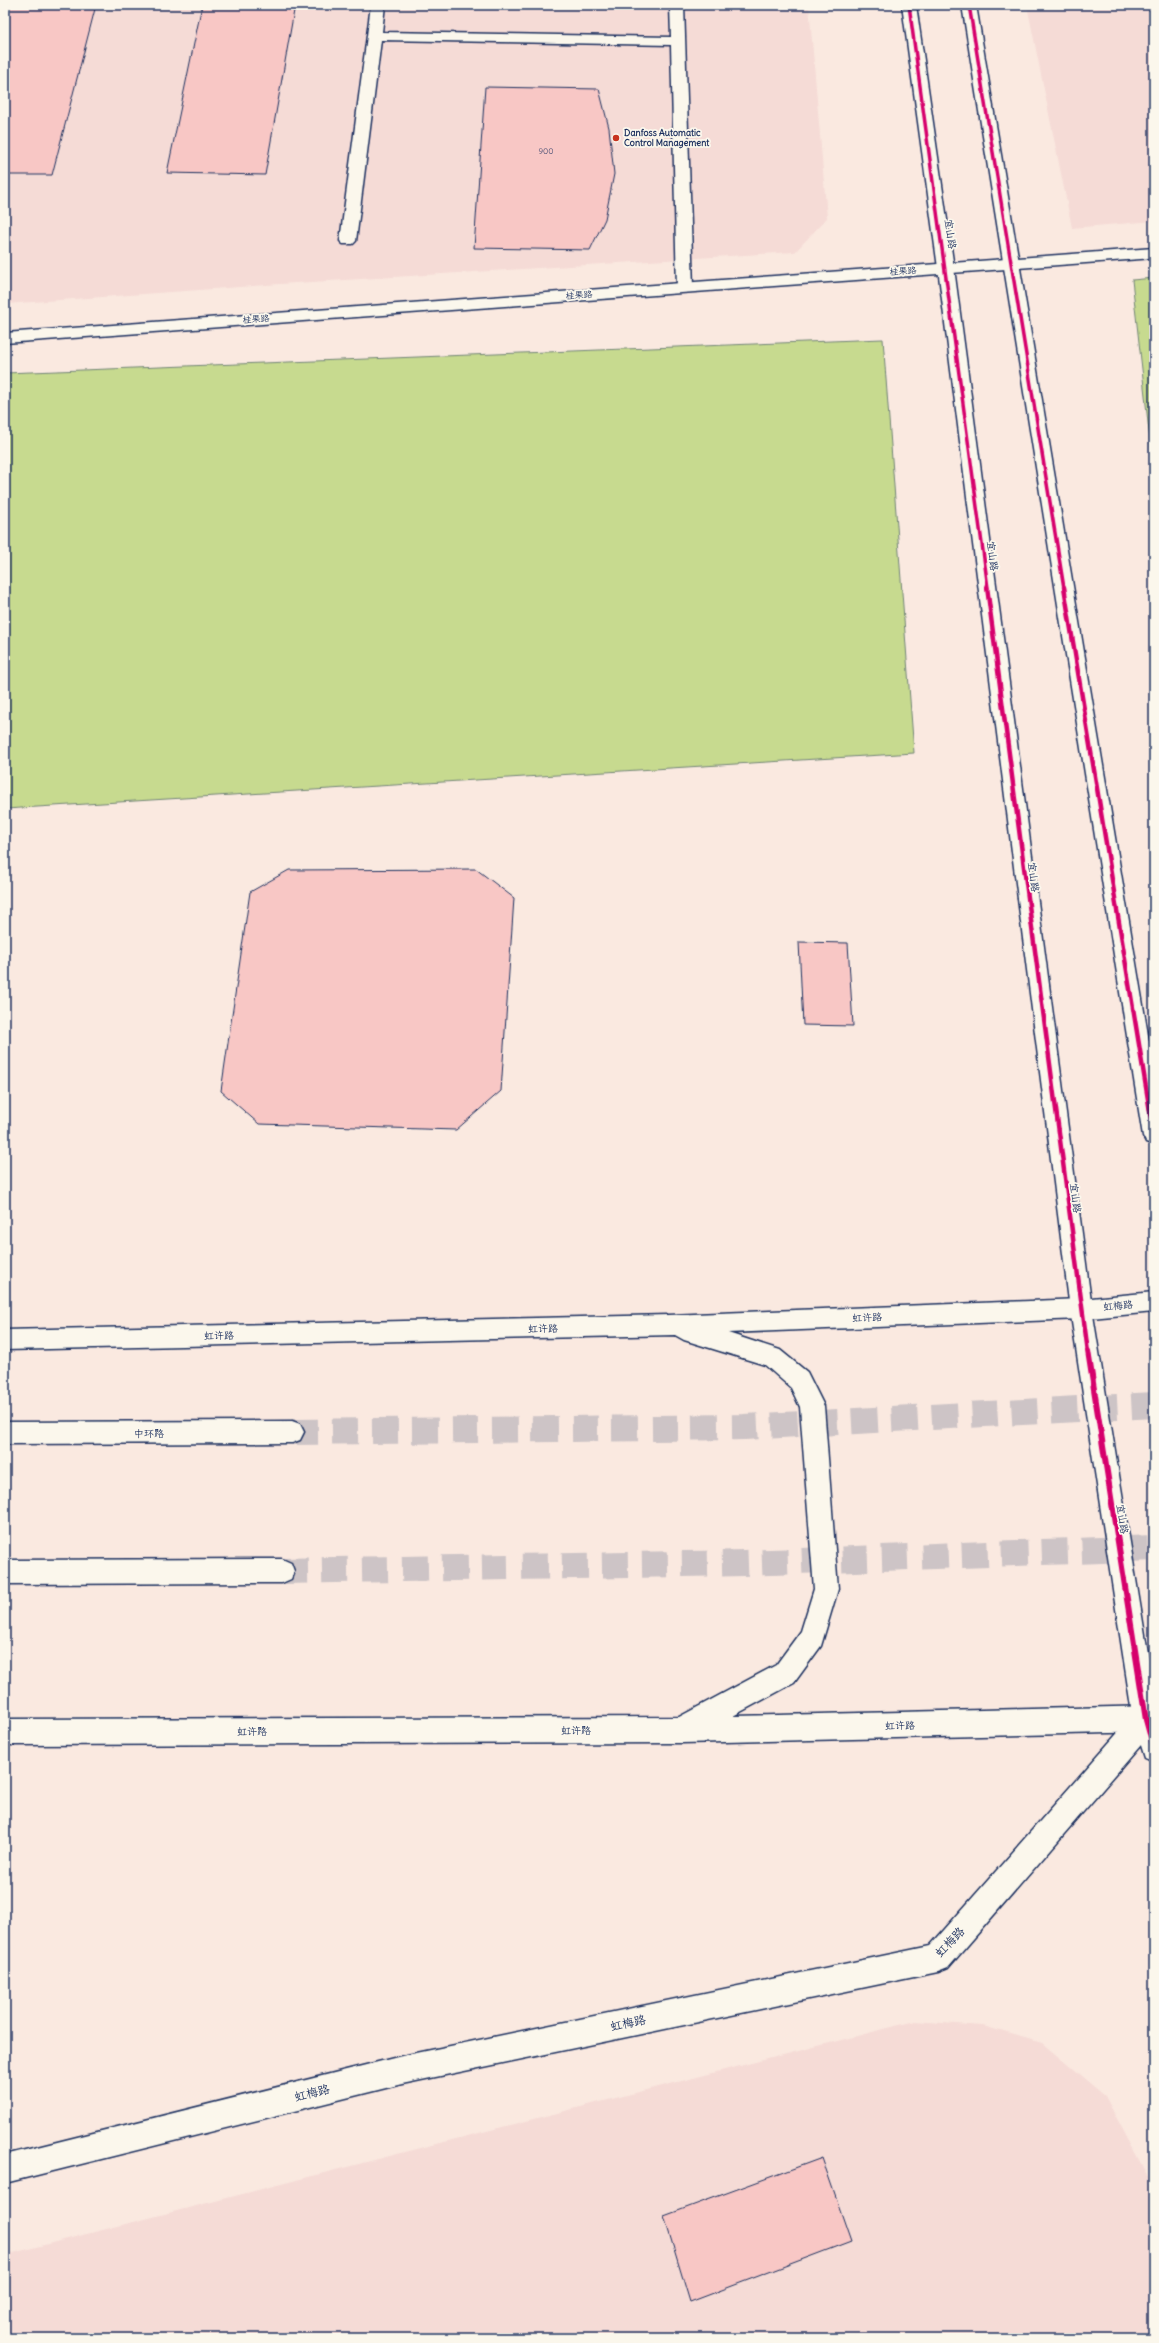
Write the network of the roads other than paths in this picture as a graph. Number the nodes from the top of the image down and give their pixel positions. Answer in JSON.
{"nodes":[{"id":1,"x":378,"y":5,"type":"edge"},
{"id":2,"x":677,"y":5,"type":"edge"},
{"id":3,"x":909,"y":5,"type":"edge"},
{"id":4,"x":969,"y":5,"type":"edge"},
{"id":5,"x":374,"y":36,"type":"junction"},
{"id":6,"x":678,"y":41,"type":"junction"},
{"id":7,"x":348,"y":241,"type":"dead end"},
{"id":8,"x":1154,"y":253,"type":"edge"},
{"id":9,"x":1011,"y":264,"type":"junction"},
{"id":10,"x":946,"y":268,"type":"junction"},
{"id":11,"x":685,"y":288,"type":"junction"},
{"id":12,"x":5,"y":338,"type":"edge"},
{"id":13,"x":1154,"y":1136,"type":"edge"},
{"id":14,"x":1154,"y":1302,"type":"edge"},
{"id":15,"x":1081,"y":1309,"type":"junction"},
{"id":16,"x":669,"y":1325,"type":"junction"},
{"id":17,"x":5,"y":1340,"type":"edge"},
{"id":18,"x":292,"y":1432,"type":"tunnel mouth"},
{"id":19,"x":5,"y":1433,"type":"edge"},
{"id":20,"x":282,"y":1571,"type":"tunnel mouth"},
{"id":21,"x":5,"y":1572,"type":"edge"},
{"id":22,"x":1150,"y":1719,"type":"edge"},
{"id":23,"x":682,"y":1730,"type":"junction"},
{"id":24,"x":5,"y":1732,"type":"edge"},
{"id":25,"x":1154,"y":1750,"type":"edge"},
{"id":26,"x":5,"y":2169,"type":"edge"}],
"edges":[{"from":1,"to":5,"type":"main road"},
{"from":2,"to":6,"type":"main road"},
{"from":3,"to":10,"type":"main road","name":"宜山路"},
{"from":4,"to":9,"type":"main road"},
{"from":5,"to":6,"type":"main road"},
{"from":5,"to":7,"type":"main road"},
{"from":6,"to":11,"type":"main road"},
{"from":8,"to":9,"type":"main road","name":"桂果路"},
{"from":9,"to":10,"type":"main road","name":"桂果路"},
{"from":9,"to":13,"type":"main road"},
{"from":10,"to":11,"type":"main road","name":"桂果路"},
{"from":10,"to":15,"type":"main road","name":"宜山路"},
{"from":11,"to":12,"type":"main road","name":"桂果路"},
{"from":14,"to":15,"type":"main road","name":"虹梅路"},
{"from":15,"to":16,"type":"main road","name":"虹许路"},
{"from":15,"to":22,"type":"main road","name":"宜山路"},
{"from":16,"to":17,"type":"main road","name":"虹许路"},
{"from":16,"to":23,"type":"main road"},
{"from":18,"to":19,"type":"main road","name":"中环路"},
{"from":20,"to":21,"type":"main road"},
{"from":22,"to":23,"type":"main road","name":"虹许路"},
{"from":22,"to":25,"type":"main road","name":"宜山路"},
{"from":22,"to":26,"type":"main road","name":"虹梅路"},
{"from":23,"to":24,"type":"main road","name":"虹许路"}]}
